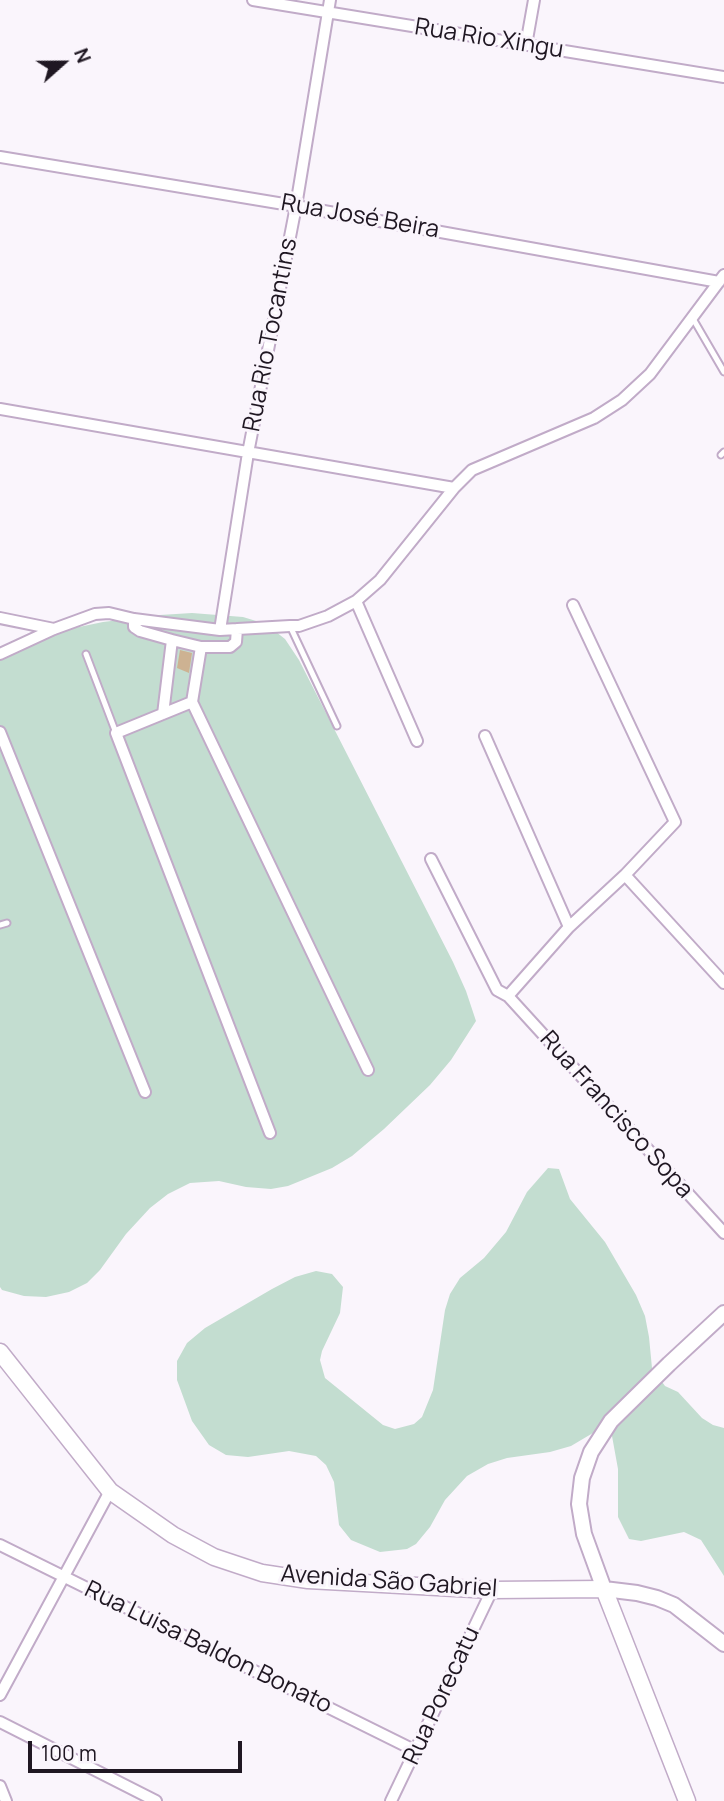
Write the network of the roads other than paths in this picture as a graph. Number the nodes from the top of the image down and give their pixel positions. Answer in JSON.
{"nodes":[{"id":1,"x":253,"y":0,"type":"edge"},
{"id":2,"x":330,"y":0,"type":"edge"},
{"id":3,"x":534,"y":0,"type":"edge"},
{"id":4,"x":327,"y":13,"type":"junction"},
{"id":5,"x":526,"y":46,"type":"junction"},
{"id":6,"x":724,"y":77,"type":"edge"},
{"id":7,"x":0,"y":158,"type":"edge"},
{"id":8,"x":296,"y":206,"type":"junction"},
{"id":9,"x":722,"y":278,"type":"edge"},
{"id":10,"x":692,"y":317,"type":"junction"},
{"id":11,"x":724,"y":372,"type":"edge"},
{"id":12,"x":0,"y":409,"type":"edge"},
{"id":13,"x":248,"y":453,"type":"junction"},
{"id":14,"x":454,"y":488,"type":"junction"},
{"id":15,"x":356,"y":601,"type":"junction"},
{"id":16,"x":573,"y":605,"type":"dead end"},
{"id":17,"x":0,"y":618,"type":"edge"},
{"id":18,"x":134,"y":619,"type":"junction"},
{"id":19,"x":290,"y":626,"type":"junction"},
{"id":20,"x":54,"y":629,"type":"junction"},
{"id":21,"x":237,"y":629,"type":"junction"},
{"id":22,"x":220,"y":630,"type":"junction"},
{"id":23,"x":172,"y":640,"type":"junction"},
{"id":24,"x":201,"y":647,"type":"junction"},
{"id":25,"x":0,"y":654,"type":"edge"},
{"id":26,"x":86,"y":654,"type":"dead end"},
{"id":27,"x":192,"y":702,"type":"junction"},
{"id":28,"x":163,"y":714,"type":"junction"},
{"id":29,"x":337,"y":726,"type":"dead end"},
{"id":30,"x":0,"y":732,"type":"edge"},
{"id":31,"x":116,"y":733,"type":"junction"},
{"id":32,"x":485,"y":736,"type":"dead end"},
{"id":33,"x":417,"y":741,"type":"dead end"},
{"id":34,"x":431,"y":859,"type":"dead end"},
{"id":35,"x":625,"y":874,"type":"junction"},
{"id":36,"x":569,"y":927,"type":"junction"},
{"id":37,"x":724,"y":983,"type":"edge"},
{"id":38,"x":508,"y":996,"type":"junction"},
{"id":39,"x":368,"y":1070,"type":"dead end"},
{"id":40,"x":145,"y":1092,"type":"dead end"},
{"id":41,"x":270,"y":1133,"type":"dead end"},
{"id":42,"x":724,"y":1233,"type":"edge"},
{"id":43,"x":724,"y":1312,"type":"edge"},
{"id":44,"x":0,"y":1352,"type":"edge"},
{"id":45,"x":110,"y":1491,"type":"junction"},
{"id":46,"x":0,"y":1545,"type":"edge"},
{"id":47,"x":63,"y":1576,"type":"junction"},
{"id":48,"x":604,"y":1589,"type":"junction"},
{"id":49,"x":492,"y":1590,"type":"junction"},
{"id":50,"x":724,"y":1644,"type":"edge"},
{"id":51,"x":0,"y":1695,"type":"edge"},
{"id":52,"x":0,"y":1722,"type":"edge"},
{"id":53,"x":416,"y":1751,"type":"junction"},
{"id":54,"x":0,"y":1786,"type":"edge"},
{"id":55,"x":6,"y":1801,"type":"edge"},
{"id":56,"x":156,"y":1801,"type":"edge"},
{"id":57,"x":391,"y":1801,"type":"edge"},
{"id":58,"x":687,"y":1801,"type":"edge"}],
"edges":[{"from":1,"to":4,"type":"street","name":"Rua Rio Xingu"},
{"from":2,"to":4,"type":"street","name":"Rua Rio Tocantins"},
{"from":3,"to":5,"type":"street"},
{"from":4,"to":5,"type":"street","name":"Rua Rio Xingu"},
{"from":4,"to":8,"type":"street","name":"Rua Rio Tocantins"},
{"from":5,"to":6,"type":"street","name":"Rua Rio Xingu"},
{"from":7,"to":8,"type":"street","name":"Rua José Beira"},
{"from":8,"to":9,"type":"street","name":"Rua José Beira"},
{"from":8,"to":13,"type":"street","name":"Rua Rio Tocantins"},
{"from":9,"to":10,"type":"street"},
{"from":10,"to":11,"type":"lane"},
{"from":10,"to":14,"type":"street"},
{"from":12,"to":13,"type":"street"},
{"from":13,"to":14,"type":"street"},
{"from":13,"to":22,"type":"street","name":"Rua Rio Tocantins"},
{"from":14,"to":15,"type":"street"},
{"from":15,"to":19,"type":"street"},
{"from":15,"to":33,"type":"street"},
{"from":16,"to":35,"type":"street"},
{"from":17,"to":20,"type":"street"},
{"from":18,"to":20,"type":"street"},
{"from":18,"to":22,"type":"street"},
{"from":18,"to":23,"type":"street"},
{"from":19,"to":21,"type":"street"},
{"from":19,"to":29,"type":"lane"},
{"from":20,"to":25,"type":"street"},
{"from":21,"to":22,"type":"street"},
{"from":21,"to":24,"type":"street"},
{"from":23,"to":24,"type":"street"},
{"from":23,"to":28,"type":"street"},
{"from":24,"to":27,"type":"street"},
{"from":26,"to":31,"type":"lane"},
{"from":27,"to":28,"type":"street"},
{"from":27,"to":39,"type":"street"},
{"from":28,"to":31,"type":"street"},
{"from":30,"to":40,"type":"street"},
{"from":31,"to":41,"type":"street"},
{"from":32,"to":36,"type":"street"},
{"from":34,"to":38,"type":"street","name":"Rua Francisco Sopa"},
{"from":35,"to":36,"type":"street"},
{"from":35,"to":37,"type":"street"},
{"from":36,"to":38,"type":"street"},
{"from":38,"to":42,"type":"street","name":"Rua Francisco Sopa"},
{"from":43,"to":48,"type":"street"},
{"from":44,"to":45,"type":"main road","name":"Avenida São Gabriel"},
{"from":45,"to":47,"type":"street"},
{"from":45,"to":49,"type":"main road","name":"Avenida São Gabriel"},
{"from":46,"to":47,"type":"street","name":"Rua Luisa Baldon Bonato"},
{"from":47,"to":51,"type":"street"},
{"from":47,"to":53,"type":"street","name":"Rua Luisa Baldon Bonato"},
{"from":48,"to":49,"type":"main road","name":"Avenida São Gabriel"},
{"from":48,"to":50,"type":"street","name":"Avenida São Gabriel"},
{"from":48,"to":58,"type":"main road"},
{"from":49,"to":53,"type":"street","name":"Rua Porecatu"},
{"from":52,"to":56,"type":"street"},
{"from":53,"to":57,"type":"street","name":"Rua Porecatu"},
{"from":54,"to":55,"type":"street"}]}
